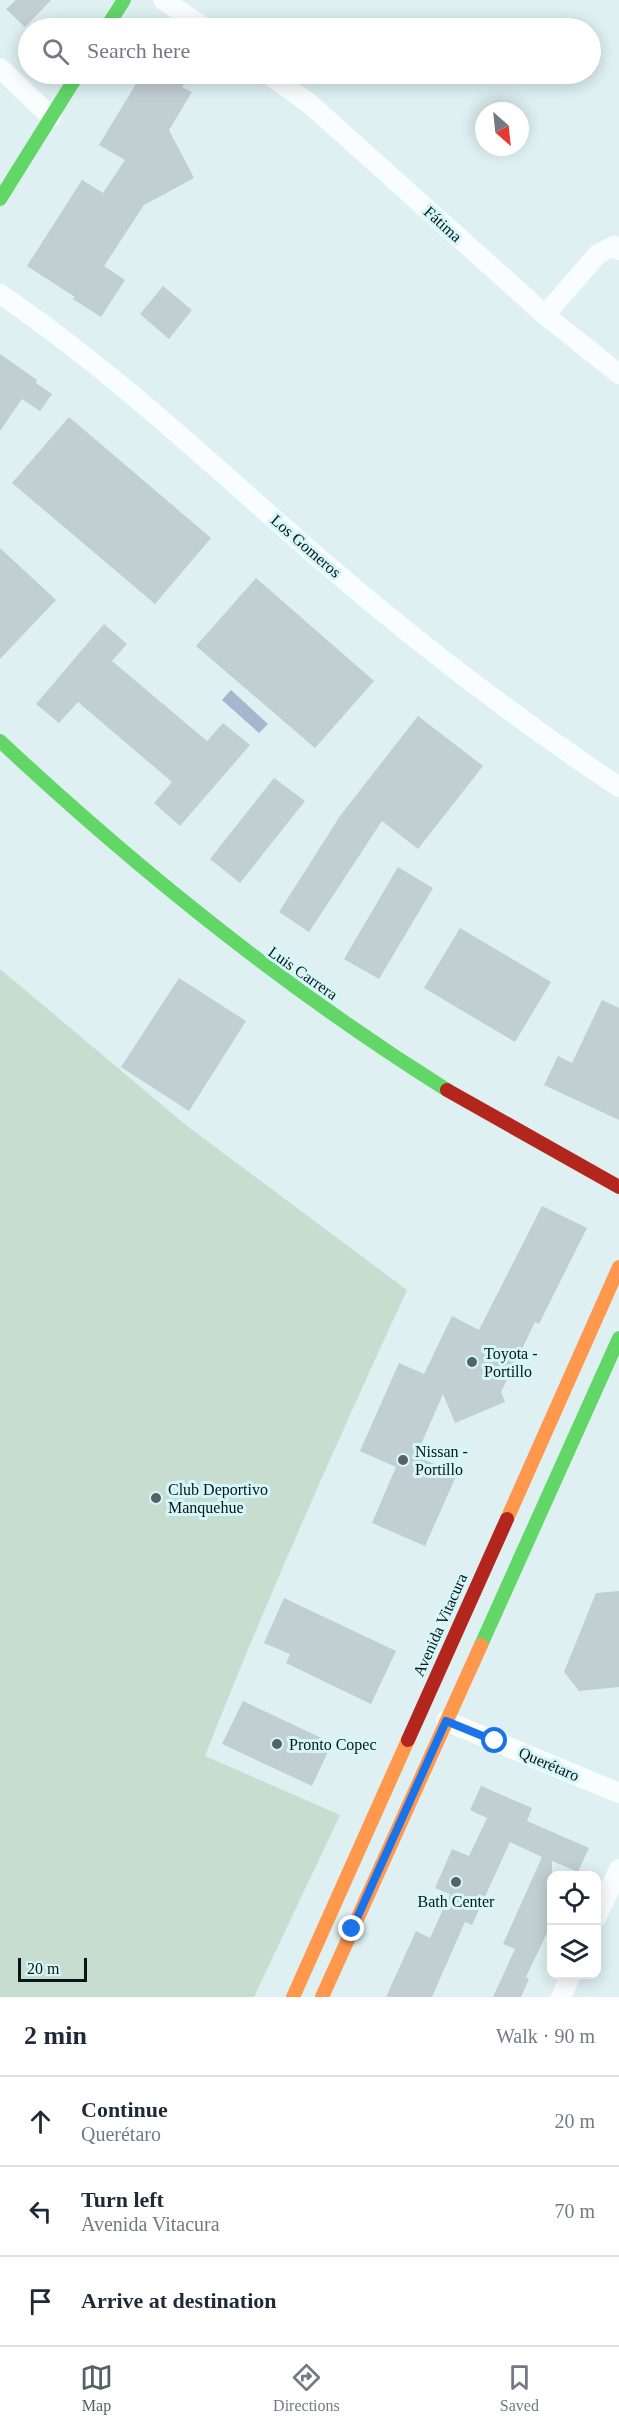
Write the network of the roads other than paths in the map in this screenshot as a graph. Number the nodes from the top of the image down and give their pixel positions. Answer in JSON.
{"nodes":[{"id":1,"x":124,"y":0,"type":"edge"},
{"id":2,"x":164,"y":0,"type":"edge"},
{"id":3,"x":112,"y":18,"type":"edge"},
{"id":4,"x":190,"y":18,"type":"edge"},
{"id":5,"x":0,"y":68,"type":"edge"},
{"id":6,"x":72,"y":84,"type":"edge"},
{"id":7,"x":282,"y":84,"type":"edge"},
{"id":8,"x":51,"y":117,"type":"junction"},
{"id":9,"x":0,"y":199,"type":"edge"},
{"id":10,"x":619,"y":250,"type":"edge"},
{"id":11,"x":0,"y":294,"type":"edge"},
{"id":12,"x":545,"y":315,"type":"junction"},
{"id":13,"x":619,"y":375,"type":"edge"},
{"id":14,"x":0,"y":741,"type":"edge"},
{"id":15,"x":619,"y":787,"type":"edge"},
{"id":16,"x":619,"y":1187,"type":"edge"},
{"id":17,"x":619,"y":1267,"type":"edge"},
{"id":18,"x":619,"y":1338,"type":"edge"},
{"id":19,"x":446,"y":1721,"type":"junction"},
{"id":20,"x":619,"y":1793,"type":"edge"},
{"id":21,"x":619,"y":1869,"type":"edge"},
{"id":22,"x":601,"y":1909,"type":"edge"},
{"id":23,"x":569,"y":1979,"type":"edge"},
{"id":24,"x":293,"y":1997,"type":"edge"},
{"id":25,"x":322,"y":1997,"type":"edge"},
{"id":26,"x":561,"y":1997,"type":"edge"}],
"edges":[{"from":1,"to":3,"type":"main road"},
{"from":2,"to":4,"type":"street"},
{"from":5,"to":8,"type":"street"},
{"from":6,"to":8,"type":"main road"},
{"from":7,"to":12,"type":"street","name":"Fátima"},
{"from":8,"to":9,"type":"main road"},
{"from":10,"to":12,"type":"street"},
{"from":11,"to":15,"type":"street","name":"Los Gomeros"},
{"from":12,"to":13,"type":"street","name":"Fátima"},
{"from":14,"to":16,"type":"main road","name":"Luis Carrera"},
{"from":17,"to":24,"type":"main road","name":"Avenida Vitacura"},
{"from":18,"to":19,"type":"main road"},
{"from":19,"to":20,"type":"street","name":"Querétaro"},
{"from":19,"to":25,"type":"main road"},
{"from":21,"to":22,"type":"street"},
{"from":23,"to":26,"type":"street"}]}
